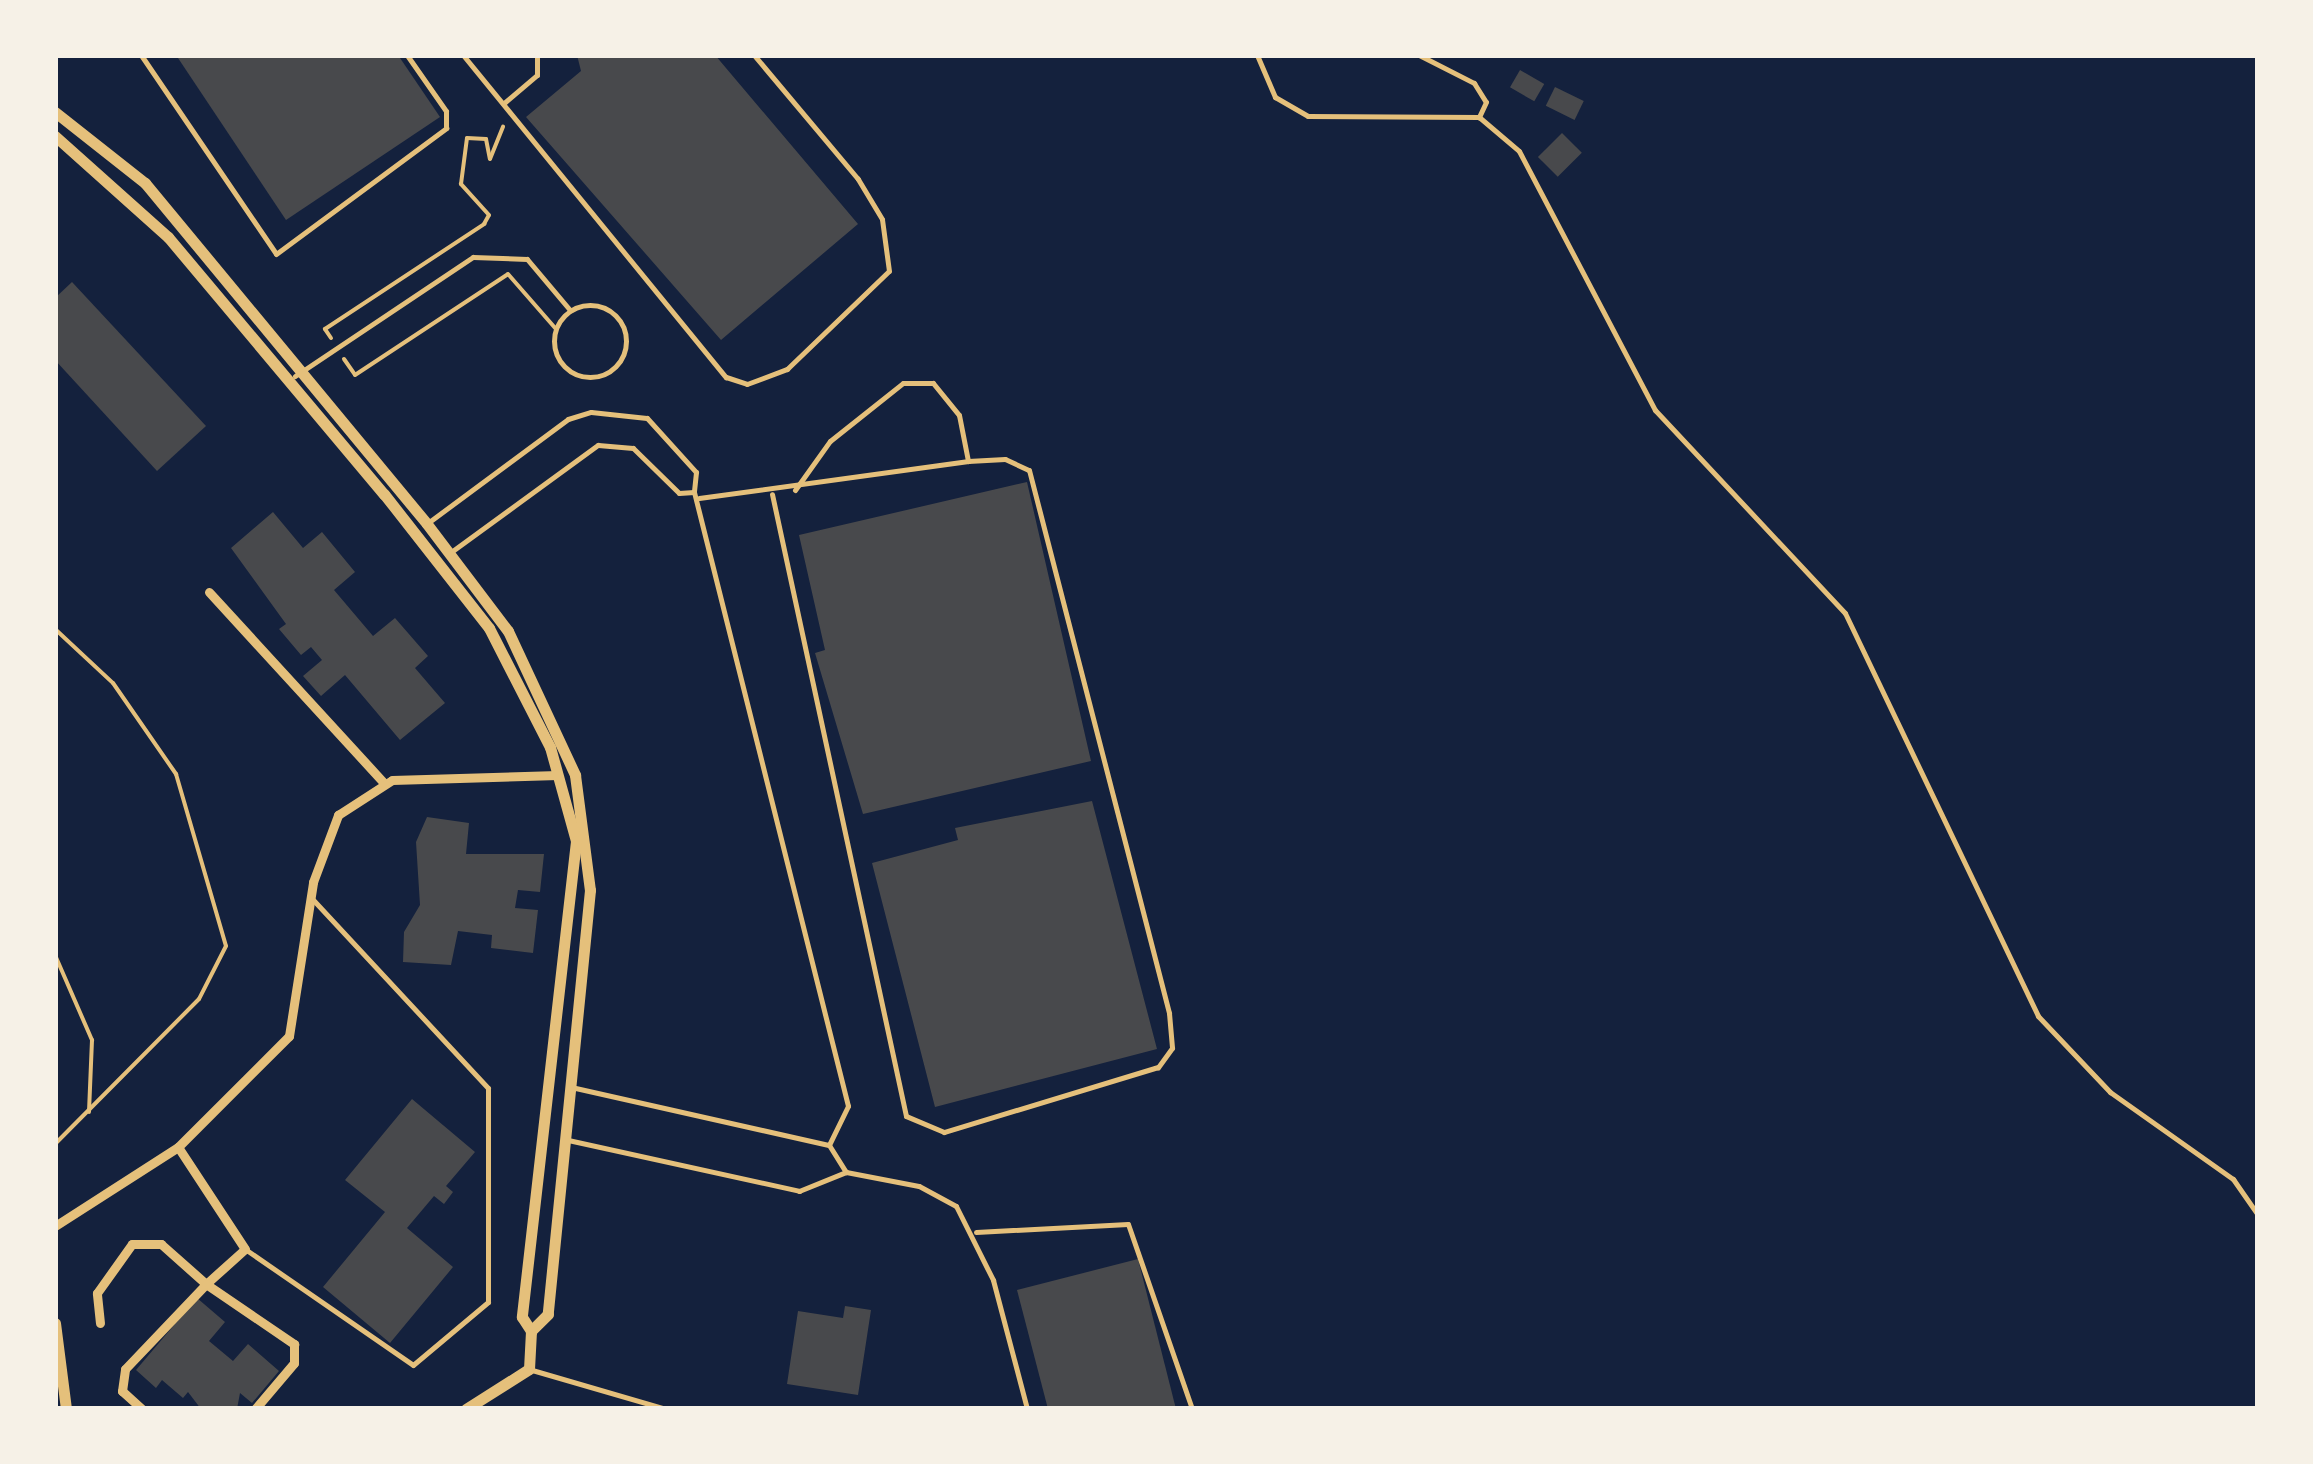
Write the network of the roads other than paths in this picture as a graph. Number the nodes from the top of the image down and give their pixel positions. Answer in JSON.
{"nodes":[{"id":1,"x":141,"y":55,"type":"edge"},
{"id":2,"x":408,"y":55,"type":"edge"},
{"id":3,"x":464,"y":55,"type":"edge"},
{"id":4,"x":537,"y":55,"type":"edge"},
{"id":5,"x":754,"y":55,"type":"edge"},
{"id":6,"x":1257,"y":55,"type":"edge"},
{"id":7,"x":1419,"y":55,"type":"edge"},
{"id":8,"x":504,"y":104,"type":"junction"},
{"id":9,"x":55,"y":112,"type":"edge"},
{"id":10,"x":1479,"y":117,"type":"junction"},
{"id":11,"x":55,"y":136,"type":"edge"},
{"id":12,"x":570,"y":310,"type":"junction"},
{"id":13,"x":295,"y":376,"type":"junction"},
{"id":14,"x":968,"y":461,"type":"junction"},
{"id":15,"x":795,"y":490,"type":"junction"},
{"id":16,"x":772,"y":494,"type":"junction"},
{"id":17,"x":696,"y":495,"type":"junction"},
{"id":18,"x":426,"y":524,"type":"junction"},
{"id":19,"x":449,"y":554,"type":"junction"},
{"id":20,"x":210,"y":592,"type":"dead end"},
{"id":21,"x":558,"y":775,"type":"junction"},
{"id":22,"x":385,"y":784,"type":"junction"},
{"id":23,"x":311,"y":898,"type":"junction"},
{"id":24,"x":569,"y":1087,"type":"junction"},
{"id":25,"x":562,"y":1139,"type":"junction"},
{"id":26,"x":829,"y":1145,"type":"junction"},
{"id":27,"x":178,"y":1147,"type":"junction"},
{"id":28,"x":846,"y":1172,"type":"junction"},
{"id":29,"x":2258,"y":1214,"type":"edge"},
{"id":30,"x":55,"y":1226,"type":"edge"},
{"id":31,"x":976,"y":1232,"type":"junction"},
{"id":32,"x":245,"y":1249,"type":"junction"},
{"id":33,"x":206,"y":1284,"type":"junction"},
{"id":34,"x":55,"y":1322,"type":"edge"},
{"id":35,"x":100,"y":1323,"type":"dead end"},
{"id":36,"x":531,"y":1331,"type":"junction"},
{"id":37,"x":529,"y":1369,"type":"junction"},
{"id":38,"x":66,"y":1409,"type":"edge"},
{"id":39,"x":142,"y":1409,"type":"edge"},
{"id":40,"x":254,"y":1409,"type":"edge"},
{"id":41,"x":466,"y":1409,"type":"edge"},
{"id":42,"x":666,"y":1409,"type":"edge"},
{"id":43,"x":1027,"y":1409,"type":"edge"},
{"id":44,"x":1192,"y":1409,"type":"edge"}],
"edges":[{"from":1,"to":2,"type":"lane"},
{"from":3,"to":8,"type":"lane"},
{"from":4,"to":8,"type":"lane"},
{"from":5,"to":8,"type":"lane"},
{"from":6,"to":10,"type":"lane"},
{"from":7,"to":10,"type":"lane"},
{"from":9,"to":13,"type":"street"},
{"from":10,"to":29,"type":"lane"},
{"from":11,"to":21,"type":"street"},
{"from":12,"to":12,"type":"lane"},
{"from":12,"to":13,"type":"lane"},
{"from":13,"to":18,"type":"street"},
{"from":14,"to":15,"type":"lane"},
{"from":14,"to":15,"type":"lane"},
{"from":14,"to":16,"type":"lane"},
{"from":15,"to":16,"type":"lane"},
{"from":16,"to":17,"type":"lane"},
{"from":17,"to":18,"type":"lane"},
{"from":17,"to":19,"type":"lane"},
{"from":17,"to":26,"type":"lane"},
{"from":18,"to":19,"type":"street"},
{"from":19,"to":24,"type":"street"},
{"from":20,"to":22,"type":"street"},
{"from":21,"to":22,"type":"street"},
{"from":21,"to":36,"type":"street"},
{"from":22,"to":23,"type":"street"},
{"from":23,"to":27,"type":"street"},
{"from":23,"to":32,"type":"lane"},
{"from":24,"to":25,"type":"street"},
{"from":24,"to":26,"type":"lane"},
{"from":25,"to":28,"type":"lane"},
{"from":25,"to":36,"type":"street"},
{"from":26,"to":28,"type":"lane"},
{"from":27,"to":30,"type":"street"},
{"from":27,"to":32,"type":"street"},
{"from":28,"to":31,"type":"lane"},
{"from":31,"to":43,"type":"lane"},
{"from":31,"to":44,"type":"lane"},
{"from":32,"to":33,"type":"street"},
{"from":33,"to":35,"type":"street"},
{"from":33,"to":39,"type":"street"},
{"from":33,"to":40,"type":"street"},
{"from":34,"to":38,"type":"street"},
{"from":36,"to":37,"type":"street"},
{"from":37,"to":41,"type":"street"},
{"from":37,"to":42,"type":"lane"}]}
